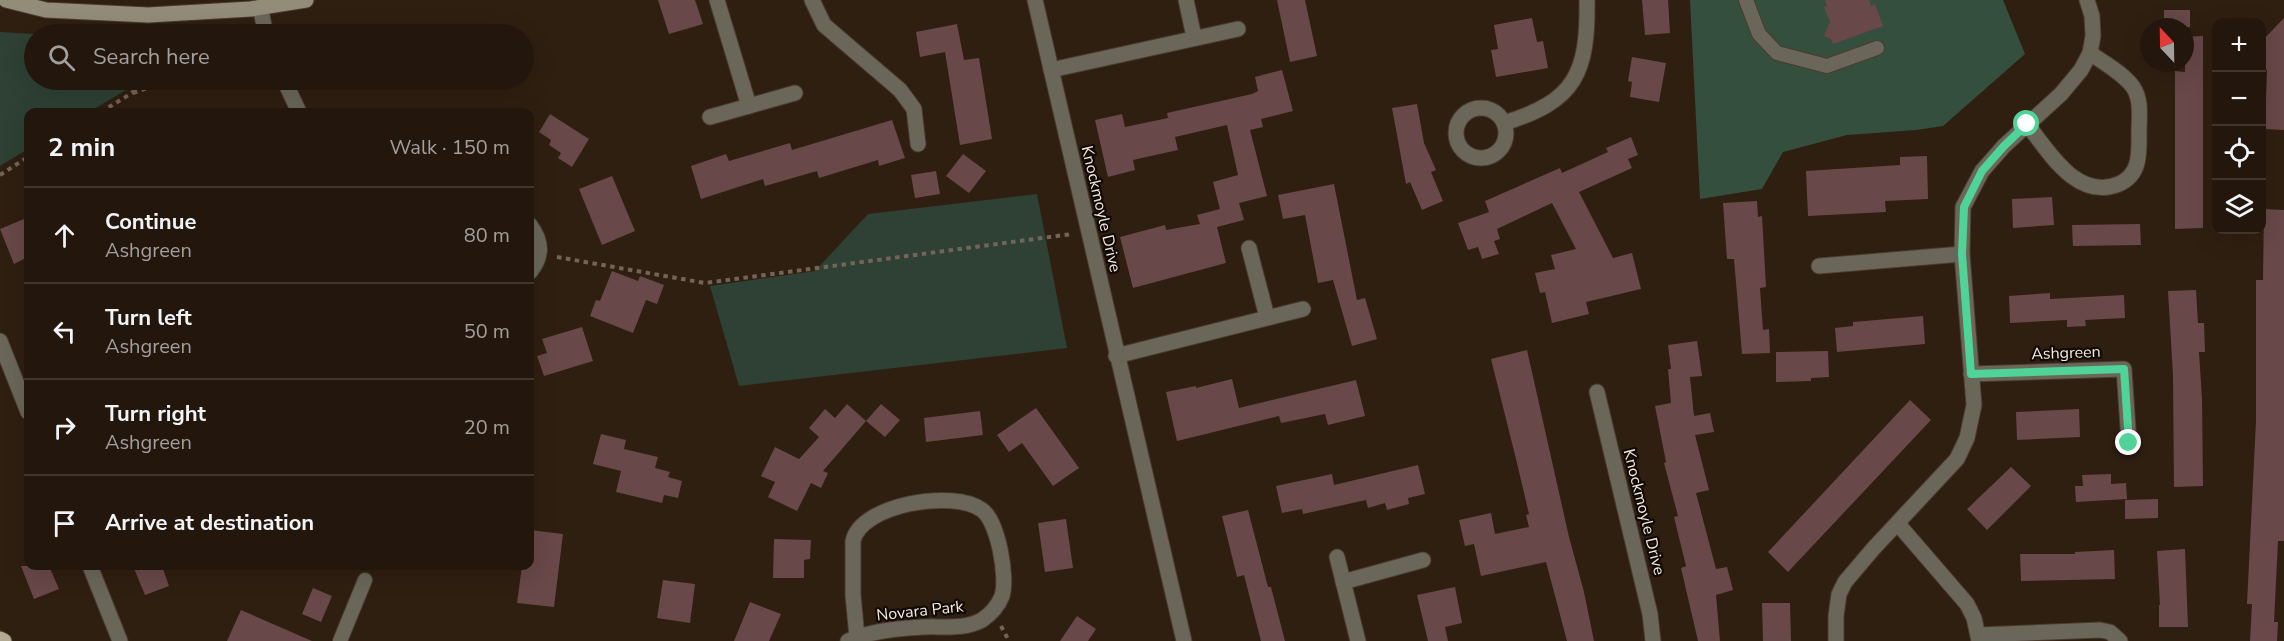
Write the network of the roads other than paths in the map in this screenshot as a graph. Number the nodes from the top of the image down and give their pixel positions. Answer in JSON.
{"nodes":[{"id":1,"x":6,"y":0,"type":"edge"},
{"id":2,"x":304,"y":0,"type":"edge"},
{"id":3,"x":717,"y":0,"type":"edge"},
{"id":4,"x":812,"y":0,"type":"edge"},
{"id":5,"x":1035,"y":0,"type":"edge"},
{"id":6,"x":1186,"y":0,"type":"edge"},
{"id":7,"x":1587,"y":0,"type":"edge"},
{"id":8,"x":1746,"y":0,"type":"edge"},
{"id":9,"x":2088,"y":0,"type":"edge"},
{"id":10,"x":260,"y":7,"type":"junction"},
{"id":11,"x":264,"y":24,"type":"edge"},
{"id":12,"x":1238,"y":29,"type":"dead end"},
{"id":13,"x":1194,"y":38,"type":"junction"},
{"id":14,"x":1877,"y":48,"type":"dead end"},
{"id":15,"x":2090,"y":53,"type":"junction"},
{"id":16,"x":1051,"y":70,"type":"junction"},
{"id":17,"x":289,"y":90,"type":"edge"},
{"id":18,"x":795,"y":93,"type":"dead end"},
{"id":19,"x":749,"y":106,"type":"junction"},
{"id":20,"x":297,"y":108,"type":"edge"},
{"id":21,"x":710,"y":117,"type":"dead end"},
{"id":22,"x":1504,"y":123,"type":"dead end"},
{"id":23,"x":2027,"y":124,"type":"junction"},
{"id":24,"x":918,"y":144,"type":"dead end"},
{"id":25,"x":534,"y":231,"type":"edge"},
{"id":26,"x":1249,"y":248,"type":"dead end"},
{"id":27,"x":1962,"y":254,"type":"junction"},
{"id":28,"x":1819,"y":266,"type":"dead end"},
{"id":29,"x":534,"y":267,"type":"edge"},
{"id":30,"x":1303,"y":309,"type":"dead end"},
{"id":31,"x":1267,"y":317,"type":"junction"},
{"id":32,"x":0,"y":340,"type":"edge"},
{"id":33,"x":1116,"y":356,"type":"junction"},
{"id":34,"x":1971,"y":374,"type":"junction"},
{"id":35,"x":1597,"y":392,"type":"dead end"},
{"id":36,"x":24,"y":402,"type":"edge"},
{"id":37,"x":2129,"y":443,"type":"dead end"},
{"id":38,"x":1898,"y":524,"type":"junction"},
{"id":39,"x":1337,"y":557,"type":"dead end"},
{"id":40,"x":1424,"y":560,"type":"dead end"},
{"id":41,"x":92,"y":570,"type":"edge"},
{"id":42,"x":365,"y":580,"type":"dead end"},
{"id":43,"x":1343,"y":582,"type":"junction"},
{"id":44,"x":1979,"y":638,"type":"edge"},
{"id":45,"x":0,"y":639,"type":"edge"},
{"id":46,"x":853,"y":639,"type":"edge"},
{"id":47,"x":4,"y":641,"type":"edge"},
{"id":48,"x":120,"y":641,"type":"edge"},
{"id":49,"x":340,"y":641,"type":"edge"},
{"id":50,"x":1184,"y":641,"type":"edge"},
{"id":51,"x":1358,"y":641,"type":"edge"},
{"id":52,"x":1653,"y":641,"type":"edge"},
{"id":53,"x":1836,"y":641,"type":"edge"},
{"id":54,"x":2120,"y":641,"type":"edge"}],
"edges":[{"from":1,"to":10,"type":"main road"},
{"from":2,"to":10,"type":"main road"},
{"from":3,"to":19,"type":"street"},
{"from":4,"to":24,"type":"street"},
{"from":5,"to":16,"type":"street","name":"Knockmoyle Drive"},
{"from":6,"to":13,"type":"street"},
{"from":7,"to":22,"type":"street"},
{"from":8,"to":14,"type":"lane"},
{"from":9,"to":15,"type":"street"},
{"from":10,"to":11,"type":"street"},
{"from":12,"to":13,"type":"street"},
{"from":13,"to":16,"type":"street"},
{"from":15,"to":23,"type":"street"},
{"from":15,"to":23,"type":"street"},
{"from":16,"to":33,"type":"street","name":"Knockmoyle Drive"},
{"from":17,"to":20,"type":"street"},
{"from":18,"to":19,"type":"street"},
{"from":19,"to":21,"type":"street"},
{"from":23,"to":27,"type":"street"},
{"from":25,"to":29,"type":"street"},
{"from":26,"to":31,"type":"street"},
{"from":27,"to":28,"type":"street"},
{"from":27,"to":34,"type":"street"},
{"from":30,"to":31,"type":"street"},
{"from":31,"to":33,"type":"street"},
{"from":32,"to":36,"type":"street"},
{"from":33,"to":50,"type":"street","name":"Knockmoyle Drive"},
{"from":34,"to":37,"type":"street","name":"Ashgreen"},
{"from":34,"to":38,"type":"street"},
{"from":35,"to":52,"type":"street","name":"Knockmoyle Drive"},
{"from":38,"to":44,"type":"street"},
{"from":38,"to":53,"type":"street"},
{"from":39,"to":43,"type":"street"},
{"from":40,"to":43,"type":"street"},
{"from":41,"to":48,"type":"street"},
{"from":42,"to":49,"type":"lane"},
{"from":43,"to":51,"type":"street"},
{"from":44,"to":54,"type":"street"},
{"from":45,"to":47,"type":"main road"},
{"from":46,"to":46,"type":"street","name":"Novara Park"}]}
